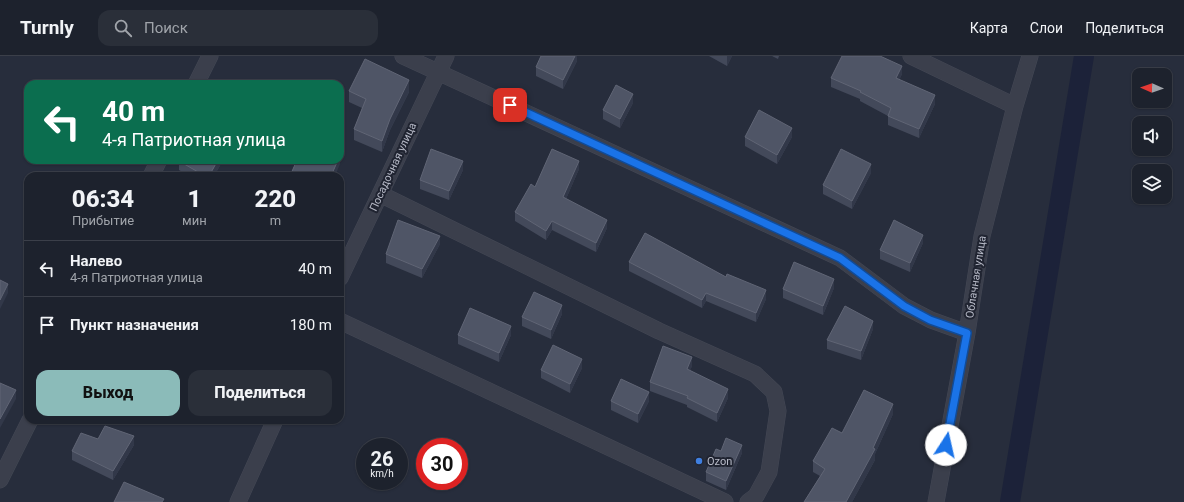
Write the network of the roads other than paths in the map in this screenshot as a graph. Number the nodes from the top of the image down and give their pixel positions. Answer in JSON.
{"nodes":[{"id":1,"x":210,"y":56,"type":"edge"},
{"id":2,"x":403,"y":56,"type":"edge"},
{"id":3,"x":446,"y":56,"type":"edge"},
{"id":4,"x":911,"y":56,"type":"edge"},
{"id":5,"x":1030,"y":56,"type":"edge"},
{"id":6,"x":438,"y":72,"type":"junction"},
{"id":7,"x":198,"y":80,"type":"edge"},
{"id":8,"x":1015,"y":106,"type":"junction"},
{"id":9,"x":380,"y":194,"type":"junction"},
{"id":10,"x":344,"y":270,"type":"edge"},
{"id":11,"x":344,"y":323,"type":"edge"},
{"id":12,"x":967,"y":333,"type":"junction"},
{"id":13,"x":28,"y":424,"type":"edge"},
{"id":14,"x":273,"y":424,"type":"edge"},
{"id":15,"x":0,"y":480,"type":"edge"},
{"id":16,"x":238,"y":502,"type":"edge"},
{"id":17,"x":726,"y":502,"type":"edge"},
{"id":18,"x":748,"y":502,"type":"edge"},
{"id":19,"x":936,"y":502,"type":"edge"}],
"edges":[{"from":1,"to":7,"type":"street"},
{"from":2,"to":6,"type":"street"},
{"from":3,"to":6,"type":"street","name":"Посадочная улица"},
{"from":4,"to":8,"type":"street"},
{"from":5,"to":8,"type":"street","name":"Облачная улица"},
{"from":6,"to":9,"type":"street","name":"Посадочная улица"},
{"from":6,"to":12,"type":"street"},
{"from":8,"to":12,"type":"street","name":"Облачная улица"},
{"from":9,"to":10,"type":"street","name":"Посадочная улица"},
{"from":9,"to":18,"type":"street"},
{"from":11,"to":17,"type":"street"},
{"from":12,"to":19,"type":"street","name":"Облачная улица"},
{"from":13,"to":15,"type":"street"},
{"from":14,"to":16,"type":"street"}]}
